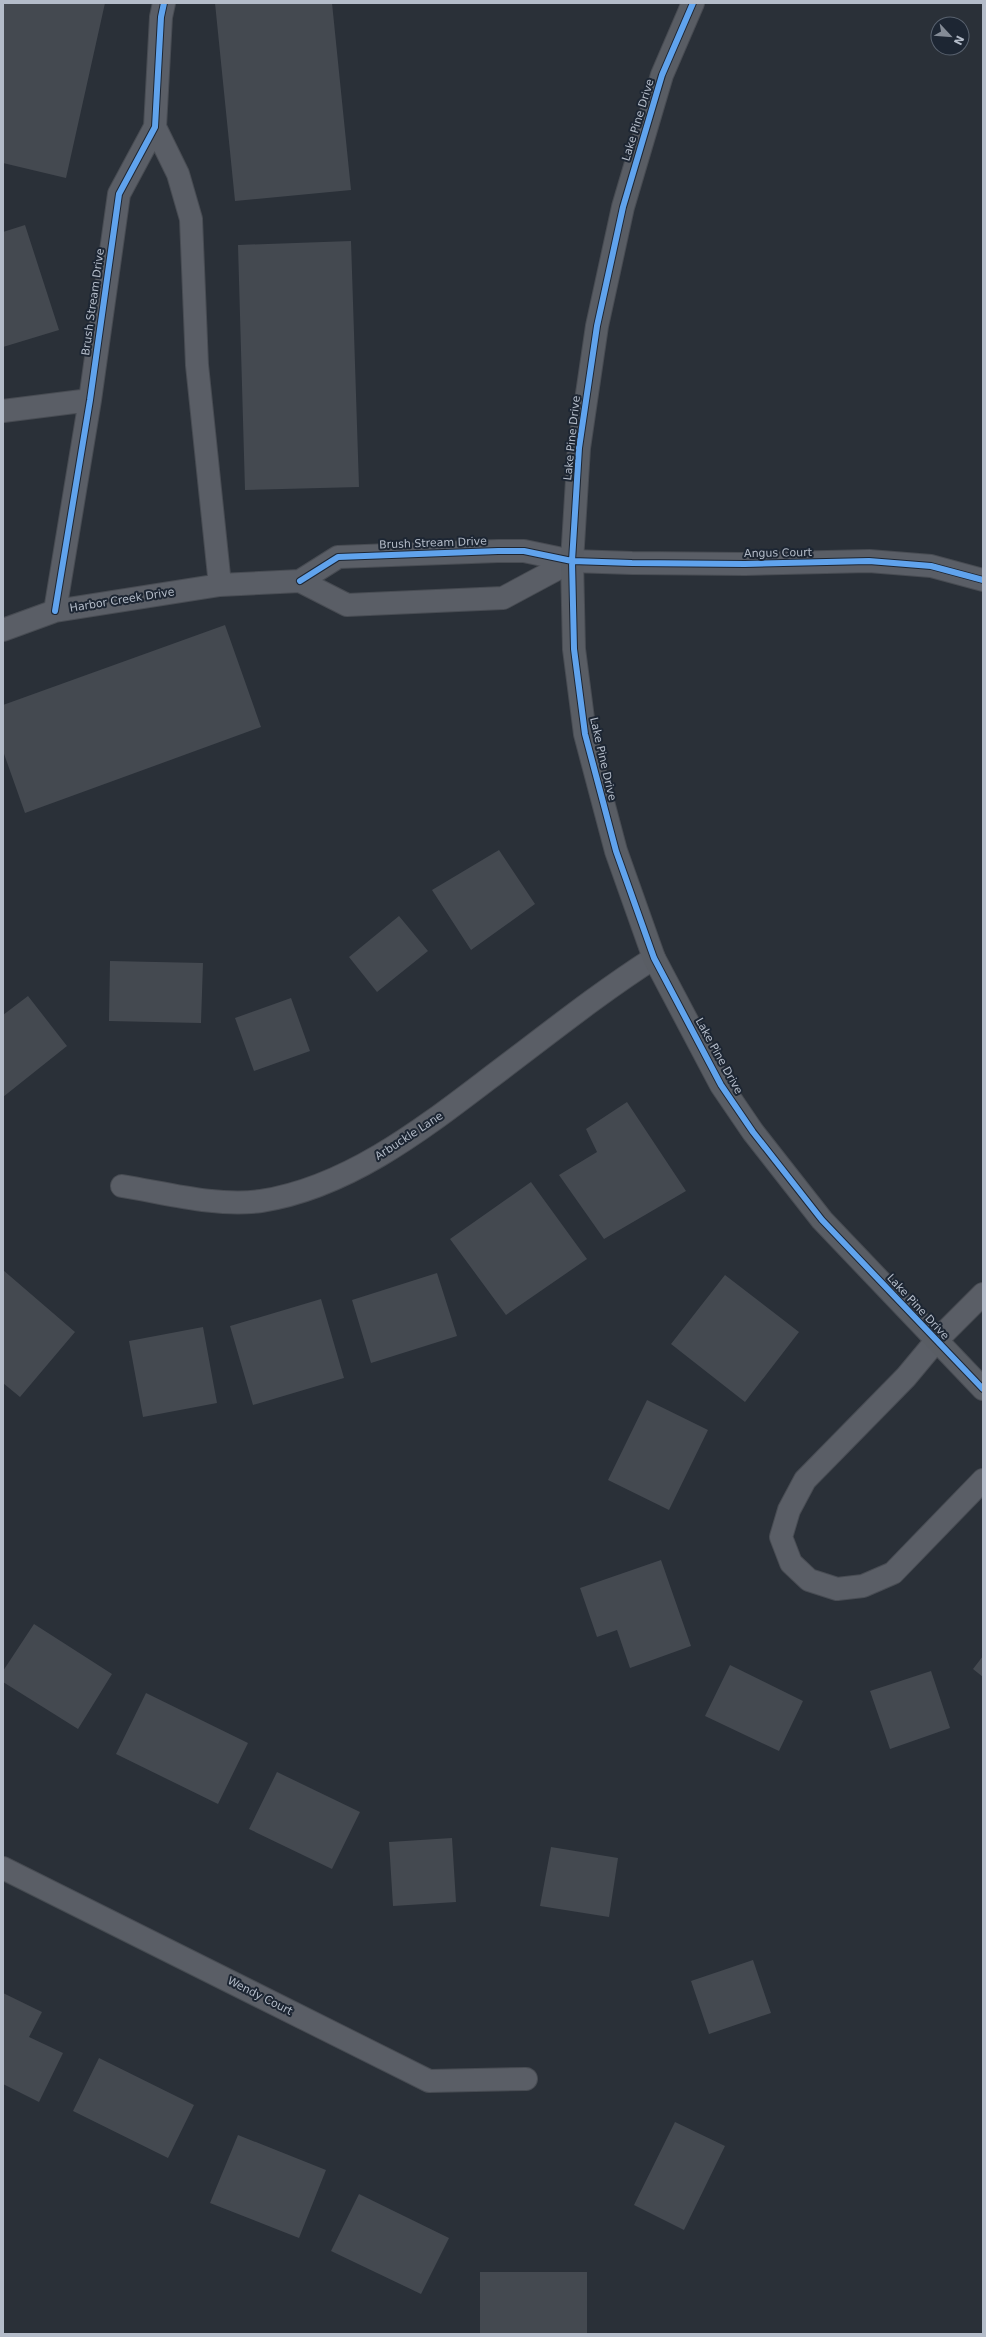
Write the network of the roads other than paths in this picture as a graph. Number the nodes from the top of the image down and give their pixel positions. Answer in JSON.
{"nodes":[{"id":1,"x":164,"y":3,"type":"edge"},
{"id":2,"x":693,"y":3,"type":"edge"},
{"id":3,"x":156,"y":126,"type":"junction"},
{"id":4,"x":90,"y":400,"type":"junction"},
{"id":5,"x":3,"y":411,"type":"edge"},
{"id":6,"x":572,"y":561,"type":"junction"},
{"id":7,"x":983,"y":580,"type":"edge"},
{"id":8,"x":300,"y":581,"type":"junction"},
{"id":9,"x":220,"y":585,"type":"junction"},
{"id":10,"x":55,"y":611,"type":"junction"},
{"id":11,"x":3,"y":630,"type":"edge"},
{"id":12,"x":654,"y":958,"type":"junction"},
{"id":13,"x":122,"y":1186,"type":"dead end"},
{"id":14,"x":983,"y":1294,"type":"edge"},
{"id":15,"x":936,"y":1340,"type":"junction"},
{"id":16,"x":983,"y":1390,"type":"edge"},
{"id":17,"x":983,"y":1480,"type":"edge"},
{"id":18,"x":3,"y":1868,"type":"edge"},
{"id":19,"x":526,"y":2079,"type":"dead end"}],
"edges":[{"from":1,"to":3,"type":"street","name":"Brush Stream Drive"},
{"from":2,"to":6,"type":"street","name":"Lake Pine Drive"},
{"from":3,"to":4,"type":"street","name":"Brush Stream Drive"},
{"from":3,"to":9,"type":"street","name":"Brush Stream Drive"},
{"from":4,"to":5,"type":"street"},
{"from":4,"to":10,"type":"street","name":"Brush Stream Drive"},
{"from":6,"to":7,"type":"street","name":"Angus Court"},
{"from":6,"to":8,"type":"street","name":"Brush Stream Drive"},
{"from":6,"to":8,"type":"street","name":"Brush Stream Drive"},
{"from":6,"to":12,"type":"street","name":"Lake Pine Drive"},
{"from":8,"to":9,"type":"street","name":"Brush Stream Drive"},
{"from":9,"to":10,"type":"street","name":"Harbor Creek Drive"},
{"from":10,"to":11,"type":"street","name":"Harbor Creek Drive"},
{"from":12,"to":13,"type":"street","name":"Arbuckle Lane"},
{"from":12,"to":15,"type":"street","name":"Lake Pine Drive"},
{"from":14,"to":15,"type":"street","name":"Lake Pine Drive"},
{"from":15,"to":16,"type":"street","name":"Lake Pine Drive"},
{"from":15,"to":17,"type":"street","name":"Lake Pine Drive"},
{"from":18,"to":19,"type":"street","name":"Wendy Court"}]}
